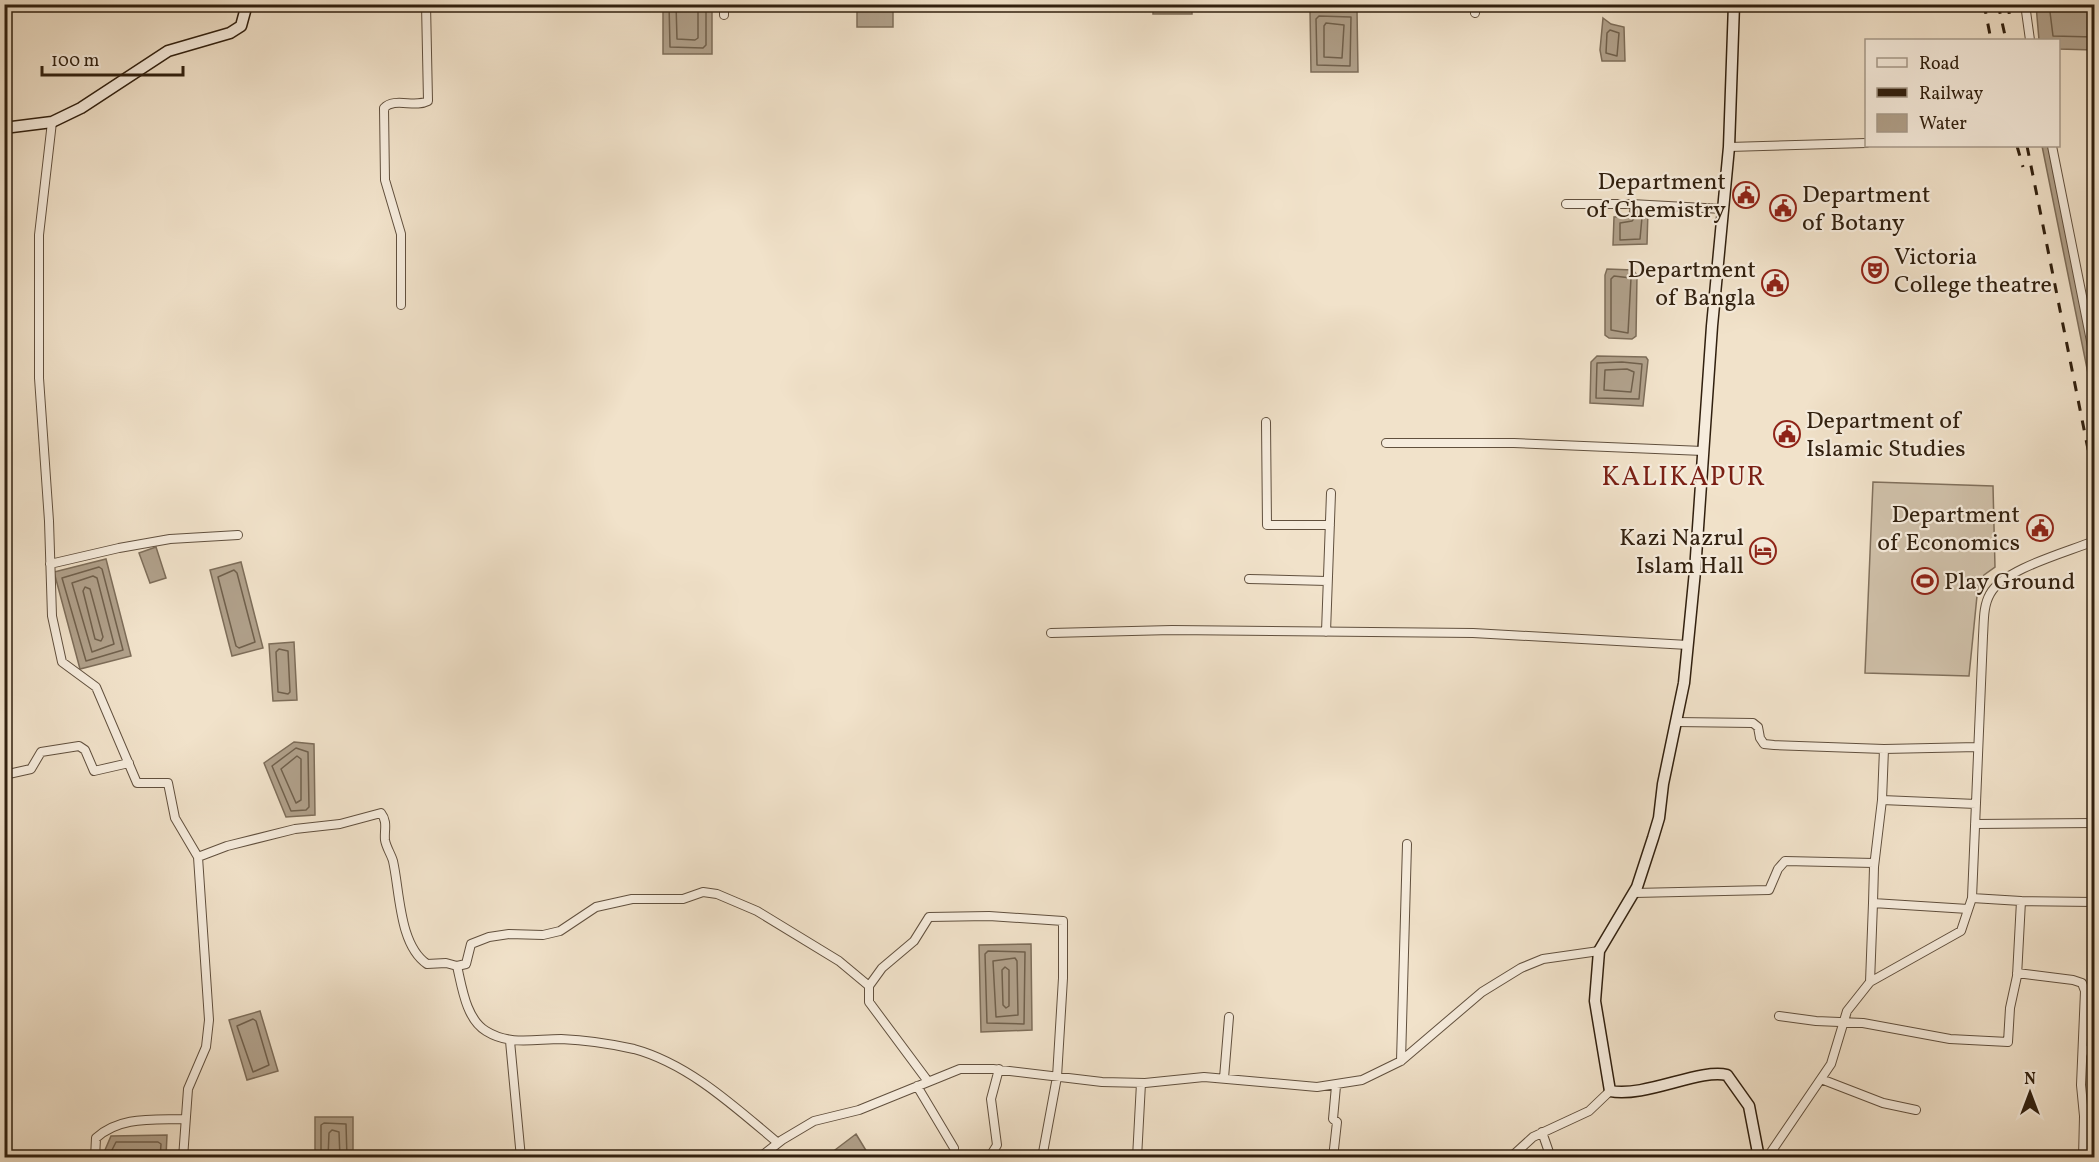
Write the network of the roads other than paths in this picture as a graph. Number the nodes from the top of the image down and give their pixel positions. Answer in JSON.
{"nodes":[{"id":1,"x":247,"y":4,"type":"edge"},
{"id":2,"x":426,"y":4,"type":"edge"},
{"id":3,"x":724,"y":4,"type":"edge"},
{"id":4,"x":1734,"y":4,"type":"edge"},
{"id":5,"x":2025,"y":4,"type":"edge"},
{"id":6,"x":724,"y":15,"type":"dead end"},
{"id":7,"x":2030,"y":39,"type":"edge"},
{"id":8,"x":52,"y":122,"type":"junction"},
{"id":9,"x":4,"y":128,"type":"edge"},
{"id":10,"x":1865,"y":143,"type":"edge"},
{"id":11,"x":1729,"y":147,"type":"junction"},
{"id":12,"x":2052,"y":147,"type":"edge"},
{"id":13,"x":1566,"y":204,"type":"dead end"},
{"id":14,"x":1723,"y":209,"type":"junction"},
{"id":15,"x":401,"y":305,"type":"dead end"},
{"id":16,"x":2094,"y":356,"type":"edge"},
{"id":17,"x":1266,"y":422,"type":"dead end"},
{"id":18,"x":1386,"y":443,"type":"dead end"},
{"id":19,"x":1703,"y":451,"type":"junction"},
{"id":20,"x":1331,"y":493,"type":"dead end"},
{"id":21,"x":1330,"y":525,"type":"junction"},
{"id":22,"x":238,"y":535,"type":"dead end"},
{"id":23,"x":2094,"y":541,"type":"edge"},
{"id":24,"x":50,"y":564,"type":"junction"},
{"id":25,"x":1249,"y":579,"type":"dead end"},
{"id":26,"x":1327,"y":581,"type":"junction"},
{"id":27,"x":1326,"y":632,"type":"junction"},
{"id":28,"x":1051,"y":633,"type":"dead end"},
{"id":29,"x":1688,"y":645,"type":"junction"},
{"id":30,"x":1676,"y":722,"type":"junction"},
{"id":31,"x":1978,"y":747,"type":"junction"},
{"id":32,"x":1884,"y":749,"type":"junction"},
{"id":33,"x":129,"y":763,"type":"junction"},
{"id":34,"x":4,"y":775,"type":"edge"},
{"id":35,"x":1882,"y":800,"type":"junction"},
{"id":36,"x":1976,"y":804,"type":"junction"},
{"id":37,"x":2094,"y":823,"type":"edge"},
{"id":38,"x":1975,"y":824,"type":"junction"},
{"id":39,"x":1407,"y":844,"type":"dead end"},
{"id":40,"x":198,"y":857,"type":"junction"},
{"id":41,"x":1874,"y":863,"type":"junction"},
{"id":42,"x":1634,"y":893,"type":"junction"},
{"id":43,"x":1972,"y":898,"type":"junction"},
{"id":44,"x":2021,"y":901,"type":"junction"},
{"id":45,"x":2094,"y":902,"type":"edge"},
{"id":46,"x":1873,"y":903,"type":"junction"},
{"id":47,"x":1968,"y":909,"type":"junction"},
{"id":48,"x":1599,"y":951,"type":"junction"},
{"id":49,"x":457,"y":966,"type":"junction"},
{"id":50,"x":2017,"y":973,"type":"junction"},
{"id":51,"x":1870,"y":982,"type":"junction"},
{"id":52,"x":869,"y":986,"type":"junction"},
{"id":53,"x":1779,"y":1016,"type":"dead end"},
{"id":54,"x":1229,"y":1017,"type":"dead end"},
{"id":55,"x":1844,"y":1023,"type":"junction"},
{"id":56,"x":510,"y":1041,"type":"junction"},
{"id":57,"x":2094,"y":1050,"type":"edge"},
{"id":58,"x":2083,"y":1051,"type":"junction"},
{"id":59,"x":1401,"y":1062,"type":"junction"},
{"id":60,"x":999,"y":1069,"type":"junction"},
{"id":61,"x":1058,"y":1077,"type":"junction"},
{"id":62,"x":1224,"y":1078,"type":"junction"},
{"id":63,"x":1821,"y":1079,"type":"junction"},
{"id":64,"x":927,"y":1080,"type":"junction"},
{"id":65,"x":1141,"y":1083,"type":"junction"},
{"id":66,"x":917,"y":1086,"type":"junction"},
{"id":67,"x":1336,"y":1086,"type":"junction"},
{"id":68,"x":1610,"y":1091,"type":"junction"},
{"id":69,"x":1916,"y":1110,"type":"dead end"},
{"id":70,"x":2084,"y":1116,"type":"junction"},
{"id":71,"x":2094,"y":1116,"type":"edge"},
{"id":72,"x":184,"y":1119,"type":"junction"},
{"id":73,"x":1542,"y":1132,"type":"junction"},
{"id":74,"x":778,"y":1143,"type":"junction"},
{"id":75,"x":954,"y":1148,"type":"dead end"},
{"id":76,"x":1769,"y":1155,"type":"edge"},
{"id":77,"x":95,"y":1158,"type":"edge"},
{"id":78,"x":183,"y":1158,"type":"edge"},
{"id":79,"x":521,"y":1158,"type":"edge"},
{"id":80,"x":759,"y":1158,"type":"edge"},
{"id":81,"x":989,"y":1158,"type":"edge"},
{"id":82,"x":1042,"y":1158,"type":"edge"},
{"id":83,"x":1137,"y":1158,"type":"edge"},
{"id":84,"x":1332,"y":1158,"type":"edge"},
{"id":85,"x":1510,"y":1158,"type":"edge"},
{"id":86,"x":1551,"y":1158,"type":"edge"},
{"id":87,"x":1759,"y":1158,"type":"edge"},
{"id":88,"x":1794,"y":1158,"type":"edge"},
{"id":89,"x":2083,"y":1158,"type":"edge"}],
"edges":[{"from":1,"to":8,"type":"street"},
{"from":2,"to":15,"type":"street"},
{"from":3,"to":6,"type":"street"},
{"from":4,"to":11,"type":"street"},
{"from":5,"to":7,"type":"street"},
{"from":8,"to":9,"type":"street"},
{"from":8,"to":24,"type":"street"},
{"from":10,"to":11,"type":"street"},
{"from":11,"to":14,"type":"street"},
{"from":12,"to":16,"type":"street"},
{"from":13,"to":14,"type":"street"},
{"from":14,"to":19,"type":"street"},
{"from":17,"to":21,"type":"street"},
{"from":18,"to":19,"type":"street"},
{"from":19,"to":29,"type":"street"},
{"from":20,"to":21,"type":"street"},
{"from":21,"to":26,"type":"street"},
{"from":22,"to":24,"type":"street"},
{"from":23,"to":31,"type":"street"},
{"from":24,"to":33,"type":"street"},
{"from":25,"to":26,"type":"street"},
{"from":26,"to":27,"type":"street"},
{"from":27,"to":28,"type":"street"},
{"from":27,"to":29,"type":"street"},
{"from":29,"to":30,"type":"street"},
{"from":30,"to":32,"type":"street"},
{"from":30,"to":42,"type":"street"},
{"from":31,"to":32,"type":"street"},
{"from":31,"to":36,"type":"street"},
{"from":32,"to":35,"type":"street"},
{"from":33,"to":34,"type":"street"},
{"from":33,"to":40,"type":"street"},
{"from":35,"to":36,"type":"street"},
{"from":35,"to":41,"type":"street"},
{"from":36,"to":38,"type":"street"},
{"from":37,"to":38,"type":"street"},
{"from":38,"to":43,"type":"street"},
{"from":39,"to":59,"type":"street"},
{"from":40,"to":49,"type":"street"},
{"from":40,"to":72,"type":"street"},
{"from":41,"to":42,"type":"street"},
{"from":41,"to":46,"type":"street"},
{"from":42,"to":48,"type":"street"},
{"from":43,"to":44,"type":"street"},
{"from":43,"to":47,"type":"street"},
{"from":44,"to":45,"type":"street"},
{"from":44,"to":50,"type":"street"},
{"from":46,"to":47,"type":"street"},
{"from":46,"to":51,"type":"street"},
{"from":47,"to":51,"type":"street"},
{"from":48,"to":59,"type":"street"},
{"from":48,"to":68,"type":"street"},
{"from":49,"to":52,"type":"street"},
{"from":49,"to":56,"type":"street"},
{"from":50,"to":55,"type":"street"},
{"from":50,"to":58,"type":"street"},
{"from":51,"to":55,"type":"street"},
{"from":52,"to":61,"type":"street"},
{"from":52,"to":64,"type":"street"},
{"from":53,"to":55,"type":"street"},
{"from":54,"to":62,"type":"street"},
{"from":55,"to":63,"type":"street"},
{"from":56,"to":74,"type":"street"},
{"from":56,"to":79,"type":"street"},
{"from":57,"to":58,"type":"street"},
{"from":58,"to":70,"type":"street"},
{"from":59,"to":67,"type":"street"},
{"from":60,"to":61,"type":"street"},
{"from":60,"to":64,"type":"street"},
{"from":60,"to":81,"type":"street"},
{"from":61,"to":65,"type":"street"},
{"from":61,"to":82,"type":"street"},
{"from":62,"to":65,"type":"street"},
{"from":62,"to":67,"type":"street"},
{"from":63,"to":69,"type":"street"},
{"from":63,"to":76,"type":"street"},
{"from":64,"to":66,"type":"street"},
{"from":65,"to":83,"type":"street"},
{"from":66,"to":74,"type":"street"},
{"from":66,"to":75,"type":"street"},
{"from":67,"to":84,"type":"street"},
{"from":68,"to":73,"type":"street"},
{"from":68,"to":87,"type":"street"},
{"from":70,"to":71,"type":"street"},
{"from":70,"to":89,"type":"street"},
{"from":72,"to":77,"type":"street"},
{"from":72,"to":78,"type":"street"},
{"from":73,"to":85,"type":"street"},
{"from":73,"to":86,"type":"street"},
{"from":74,"to":80,"type":"street"},
{"from":76,"to":88,"type":"street"}]}
